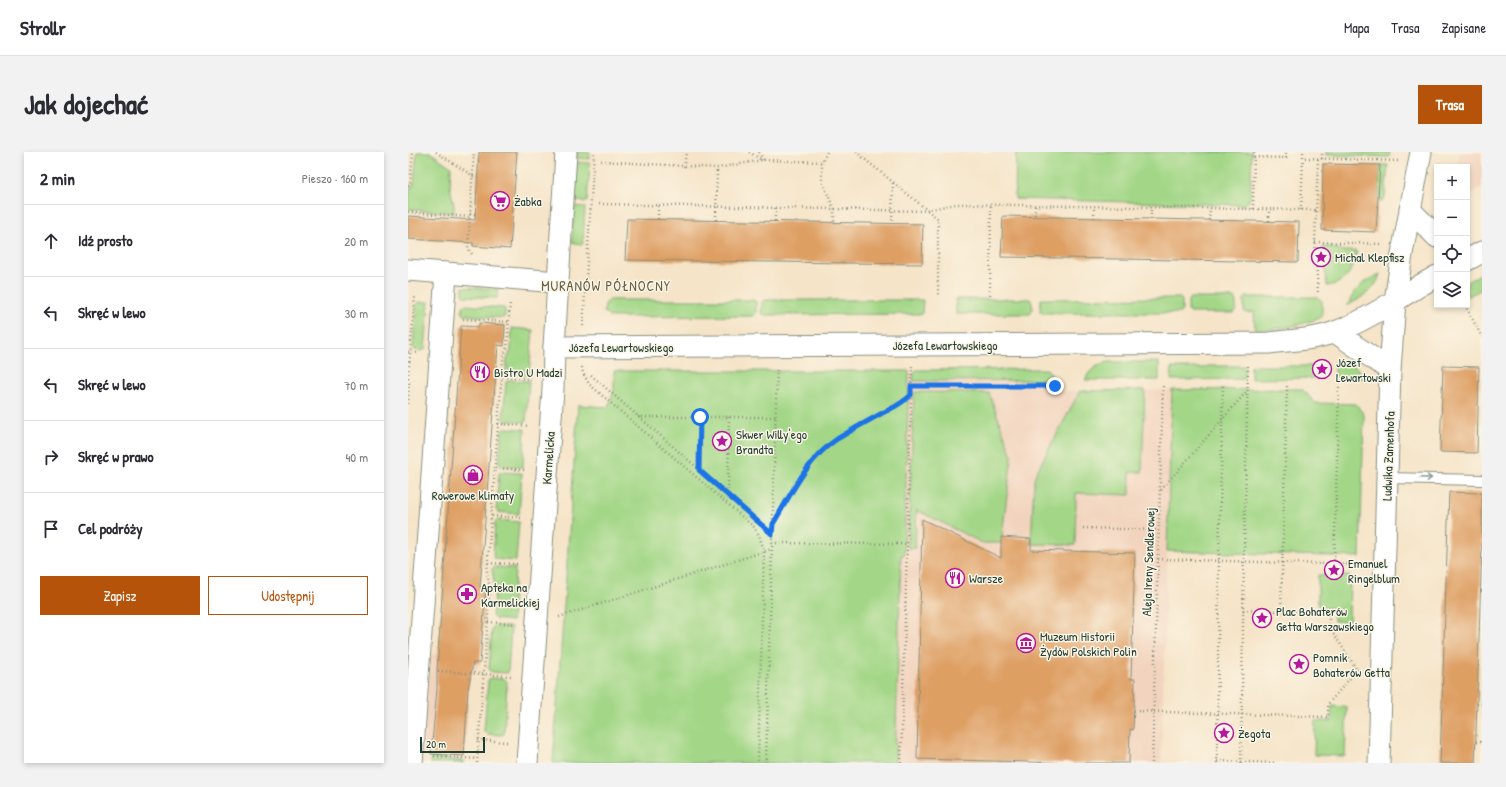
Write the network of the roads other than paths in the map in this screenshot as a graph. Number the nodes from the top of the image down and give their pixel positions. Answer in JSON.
{"nodes":[{"id":1,"x":566,"y":152,"type":"edge"},
{"id":2,"x":1421,"y":152,"type":"edge"},
{"id":3,"x":1410,"y":210,"type":"junction"},
{"id":4,"x":1436,"y":236,"type":"edge"},
{"id":5,"x":408,"y":270,"type":"edge"},
{"id":6,"x":446,"y":273,"type":"junction"},
{"id":7,"x":1434,"y":278,"type":"edge"},
{"id":8,"x":558,"y":282,"type":"junction"},
{"id":9,"x":1395,"y":301,"type":"junction"},
{"id":10,"x":1335,"y":332,"type":"junction"},
{"id":11,"x":554,"y":347,"type":"junction"},
{"id":12,"x":1390,"y":370,"type":"junction"},
{"id":13,"x":1387,"y":478,"type":"junction"},
{"id":14,"x":1482,"y":480,"type":"edge"},
{"id":15,"x":420,"y":759,"type":"edge"},
{"id":16,"x":527,"y":763,"type":"edge"},
{"id":17,"x":1379,"y":763,"type":"edge"}],
"edges":[{"from":1,"to":8,"type":"street","name":"Karmelicka"},
{"from":2,"to":3,"type":"street","name":"Ludwika Zamenhofa"},
{"from":3,"to":4,"type":"street"},
{"from":3,"to":9,"type":"street","name":"Ludwika Zamenhofa"},
{"from":5,"to":6,"type":"street"},
{"from":6,"to":8,"type":"street"},
{"from":6,"to":15,"type":"street"},
{"from":7,"to":9,"type":"street","name":"Józefa Lewartowskiego"},
{"from":8,"to":11,"type":"street","name":"Karmelicka"},
{"from":9,"to":10,"type":"street","name":"Józefa Lewartowskiego"},
{"from":9,"to":12,"type":"street","name":"Ludwika Zamenhofa"},
{"from":10,"to":11,"type":"street","name":"Józefa Lewartowskiego"},
{"from":10,"to":12,"type":"street"},
{"from":11,"to":16,"type":"street","name":"Karmelicka"},
{"from":12,"to":13,"type":"street","name":"Ludwika Zamenhofa"},
{"from":13,"to":14,"type":"lane","one_way":true},
{"from":13,"to":17,"type":"street","name":"Ludwika Zamenhofa"}]}
